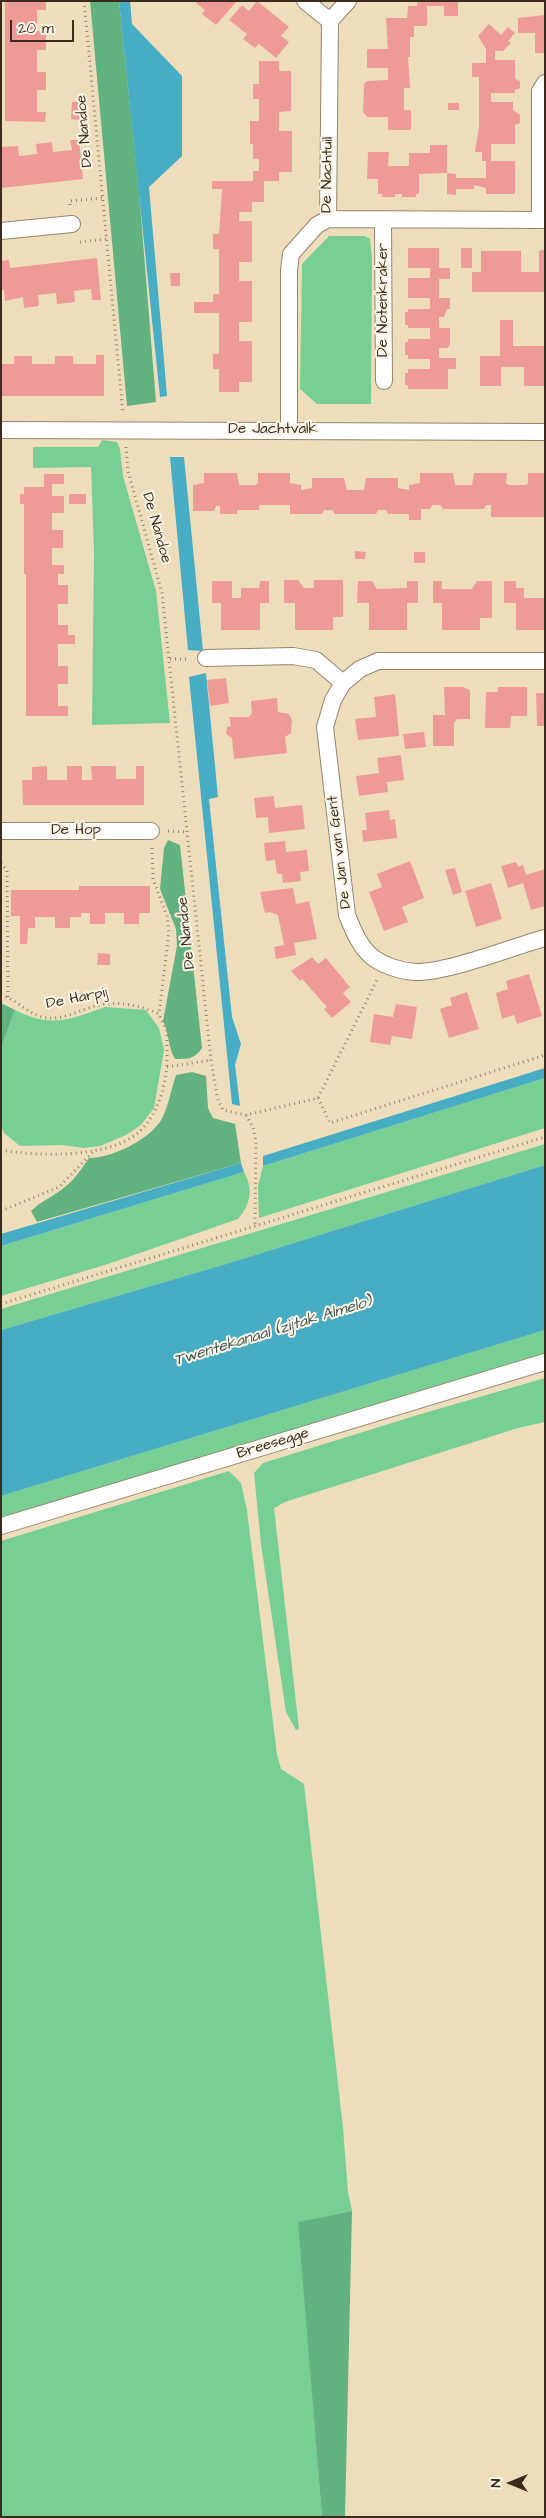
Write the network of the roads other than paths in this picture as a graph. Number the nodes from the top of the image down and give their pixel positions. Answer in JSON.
{"nodes":[{"id":1,"x":305,"y":1,"type":"edge"},
{"id":2,"x":348,"y":1,"type":"edge"},
{"id":3,"x":330,"y":22,"type":"junction"},
{"id":4,"x":545,"y":83,"type":"edge"},
{"id":5,"x":328,"y":219,"type":"junction"},
{"id":6,"x":383,"y":220,"type":"junction"},
{"id":7,"x":543,"y":220,"type":"edge"},
{"id":8,"x":72,"y":224,"type":"dead end"},
{"id":9,"x":1,"y":231,"type":"edge"},
{"id":10,"x":384,"y":381,"type":"dead end"},
{"id":11,"x":1,"y":430,"type":"edge"},
{"id":12,"x":289,"y":430,"type":"junction"},
{"id":13,"x":545,"y":432,"type":"edge"},
{"id":14,"x":206,"y":658,"type":"dead end"},
{"id":15,"x":545,"y":660,"type":"edge"},
{"id":16,"x":343,"y":684,"type":"junction"},
{"id":17,"x":1,"y":831,"type":"edge"},
{"id":18,"x":151,"y":831,"type":"road end"},
{"id":19,"x":545,"y":938,"type":"edge"},
{"id":20,"x":545,"y":1362,"type":"edge"},
{"id":21,"x":1,"y":1526,"type":"edge"}],
"edges":[{"from":1,"to":3,"type":"street"},
{"from":2,"to":3,"type":"street"},
{"from":3,"to":5,"type":"street","name":"De Nachtuil"},
{"from":4,"to":7,"type":"street"},
{"from":5,"to":6,"type":"street"},
{"from":5,"to":12,"type":"street","name":"De Nachtuil"},
{"from":6,"to":7,"type":"street"},
{"from":6,"to":10,"type":"street","name":"De Notenkraker"},
{"from":8,"to":9,"type":"street"},
{"from":11,"to":12,"type":"street","name":"De Jachtvalk"},
{"from":12,"to":13,"type":"street","name":"De Jachtvalk"},
{"from":14,"to":16,"type":"street"},
{"from":15,"to":16,"type":"street","name":"De Jan van Gent"},
{"from":16,"to":19,"type":"street","name":"De Jan van Gent"},
{"from":17,"to":18,"type":"street","name":"De Hop"},
{"from":20,"to":21,"type":"street","name":"Breesegge"}]}
